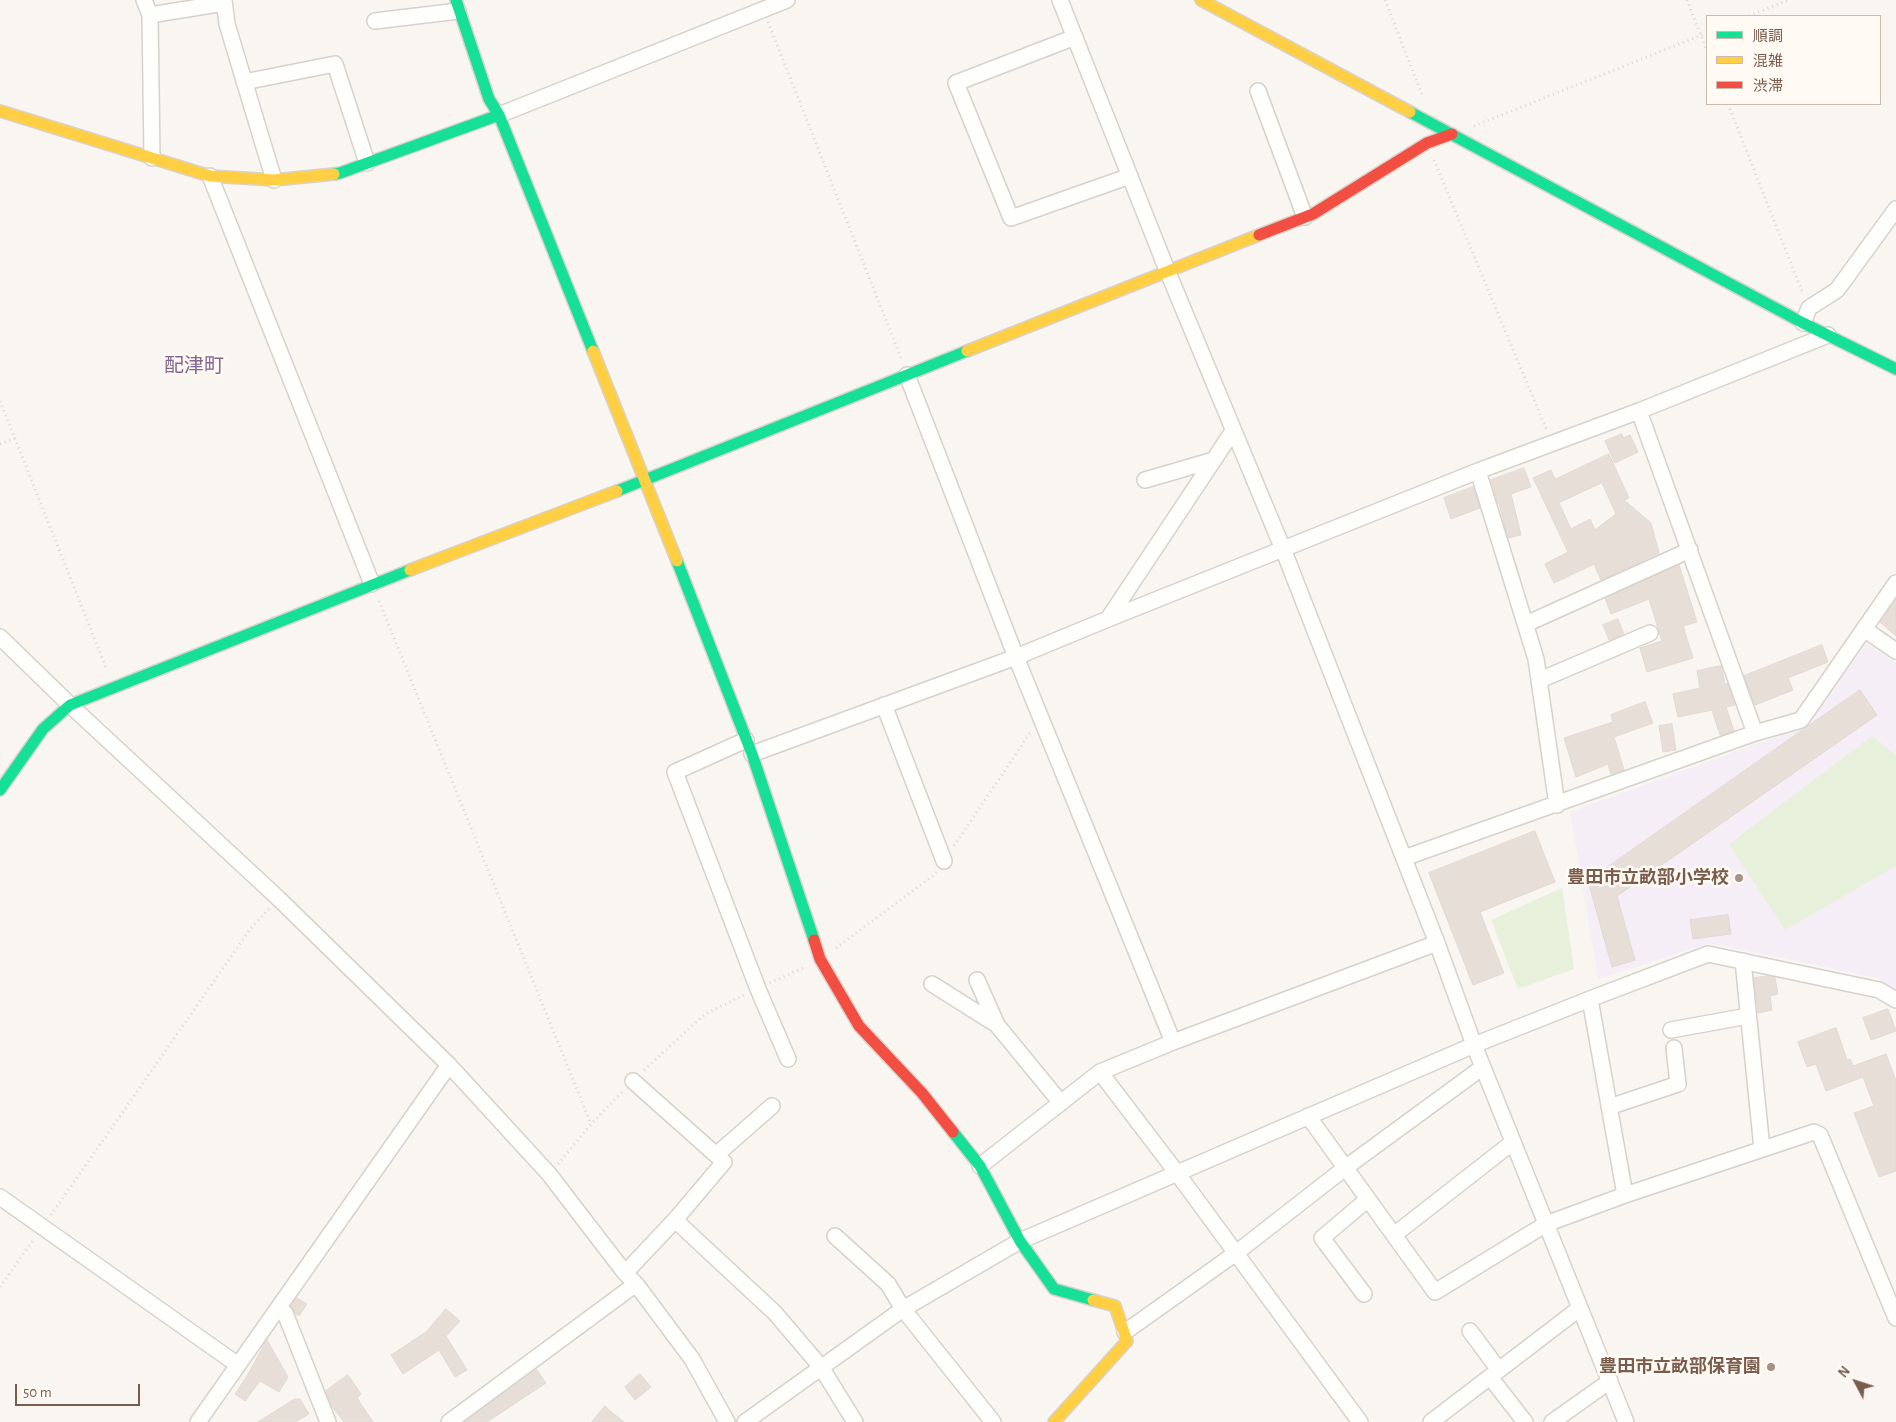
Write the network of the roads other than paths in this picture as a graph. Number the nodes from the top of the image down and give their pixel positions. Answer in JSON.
{"nodes":[{"id":1,"x":144,"y":0,"type":"edge"},
{"id":2,"x":788,"y":0,"type":"edge"},
{"id":3,"x":1060,"y":0,"type":"edge"},
{"id":4,"x":1201,"y":0,"type":"edge"},
{"id":5,"x":224,"y":2,"type":"edge"},
{"id":6,"x":457,"y":5,"type":"edge"},
{"id":7,"x":761,"y":5,"type":"edge"},
{"id":8,"x":150,"y":15,"type":"junction"},
{"id":9,"x":374,"y":21,"type":"dead end"},
{"id":10,"x":1075,"y":37,"type":"junction"},
{"id":11,"x":244,"y":82,"type":"junction"},
{"id":12,"x":1258,"y":91,"type":"dead end"},
{"id":13,"x":0,"y":111,"type":"edge"},
{"id":14,"x":499,"y":115,"type":"junction"},
{"id":15,"x":1452,"y":134,"type":"junction"},
{"id":16,"x":152,"y":158,"type":"junction"},
{"id":17,"x":367,"y":163,"type":"junction"},
{"id":18,"x":210,"y":176,"type":"junction"},
{"id":19,"x":1130,"y":176,"type":"junction"},
{"id":20,"x":274,"y":180,"type":"junction"},
{"id":21,"x":1896,"y":209,"type":"edge"},
{"id":22,"x":1305,"y":217,"type":"junction"},
{"id":23,"x":1167,"y":270,"type":"junction"},
{"id":24,"x":1803,"y":323,"type":"junction"},
{"id":25,"x":1828,"y":335,"type":"junction"},
{"id":26,"x":1896,"y":369,"type":"edge"},
{"id":27,"x":907,"y":375,"type":"junction"},
{"id":28,"x":1639,"y":411,"type":"junction"},
{"id":29,"x":1233,"y":430,"type":"junction"},
{"id":30,"x":1214,"y":460,"type":"junction"},
{"id":31,"x":1478,"y":471,"type":"junction"},
{"id":32,"x":645,"y":480,"type":"junction"},
{"id":33,"x":1145,"y":480,"type":"dead end"},
{"id":34,"x":1282,"y":549,"type":"junction"},
{"id":35,"x":1690,"y":550,"type":"junction"},
{"id":36,"x":1896,"y":583,"type":"edge"},
{"id":37,"x":372,"y":584,"type":"junction"},
{"id":38,"x":1108,"y":620,"type":"junction"},
{"id":39,"x":1526,"y":624,"type":"junction"},
{"id":40,"x":1864,"y":630,"type":"junction"},
{"id":41,"x":1650,"y":633,"type":"dead end"},
{"id":42,"x":0,"y":637,"type":"edge"},
{"id":43,"x":1896,"y":651,"type":"edge"},
{"id":44,"x":1016,"y":657,"type":"junction"},
{"id":45,"x":1540,"y":680,"type":"junction"},
{"id":46,"x":70,"y":704,"type":"junction"},
{"id":47,"x":884,"y":705,"type":"junction"},
{"id":48,"x":1756,"y":733,"type":"junction"},
{"id":49,"x":749,"y":747,"type":"junction"},
{"id":50,"x":0,"y":790,"type":"edge"},
{"id":51,"x":1558,"y":804,"type":"junction"},
{"id":52,"x":1404,"y":858,"type":"junction"},
{"id":53,"x":944,"y":861,"type":"dead end"},
{"id":54,"x":1437,"y":944,"type":"junction"},
{"id":55,"x":1743,"y":961,"type":"junction"},
{"id":56,"x":977,"y":980,"type":"dead end"},
{"id":57,"x":932,"y":984,"type":"dead end"},
{"id":58,"x":1590,"y":998,"type":"junction"},
{"id":59,"x":1896,"y":1000,"type":"edge"},
{"id":60,"x":1748,"y":1016,"type":"junction"},
{"id":61,"x":997,"y":1025,"type":"junction"},
{"id":62,"x":1671,"y":1030,"type":"dead end"},
{"id":63,"x":1173,"y":1042,"type":"junction"},
{"id":64,"x":1474,"y":1045,"type":"junction"},
{"id":65,"x":1674,"y":1048,"type":"dead end"},
{"id":66,"x":788,"y":1059,"type":"dead end"},
{"id":67,"x":449,"y":1065,"type":"junction"},
{"id":68,"x":1483,"y":1067,"type":"junction"},
{"id":69,"x":1100,"y":1072,"type":"junction"},
{"id":70,"x":633,"y":1081,"type":"road end"},
{"id":71,"x":1061,"y":1102,"type":"junction"},
{"id":72,"x":772,"y":1106,"type":"dead end"},
{"id":73,"x":1609,"y":1107,"type":"junction"},
{"id":74,"x":1308,"y":1116,"type":"junction"},
{"id":75,"x":1513,"y":1142,"type":"junction"},
{"id":76,"x":1762,"y":1149,"type":"junction"},
{"id":77,"x":716,"y":1155,"type":"junction"},
{"id":78,"x":980,"y":1166,"type":"junction"},
{"id":79,"x":1345,"y":1168,"type":"junction"},
{"id":80,"x":1177,"y":1173,"type":"junction"},
{"id":81,"x":1625,"y":1195,"type":"junction"},
{"id":82,"x":0,"y":1197,"type":"edge"},
{"id":83,"x":1368,"y":1199,"type":"junction"},
{"id":84,"x":675,"y":1220,"type":"junction"},
{"id":85,"x":1546,"y":1224,"type":"junction"},
{"id":86,"x":1394,"y":1235,"type":"junction"},
{"id":87,"x":835,"y":1236,"type":"dead end"},
{"id":88,"x":1020,"y":1241,"type":"junction"},
{"id":89,"x":1236,"y":1253,"type":"junction"},
{"id":90,"x":625,"y":1273,"type":"junction"},
{"id":91,"x":636,"y":1284,"type":"junction"},
{"id":92,"x":1364,"y":1294,"type":"dead end"},
{"id":93,"x":278,"y":1308,"type":"junction"},
{"id":94,"x":1580,"y":1308,"type":"junction"},
{"id":95,"x":903,"y":1309,"type":"junction"},
{"id":96,"x":1896,"y":1318,"type":"edge"},
{"id":97,"x":1470,"y":1331,"type":"dead end"},
{"id":98,"x":1125,"y":1332,"type":"junction"},
{"id":99,"x":238,"y":1364,"type":"junction"},
{"id":100,"x":821,"y":1367,"type":"junction"},
{"id":101,"x":1494,"y":1374,"type":"junction"},
{"id":102,"x":1610,"y":1381,"type":"junction"},
{"id":103,"x":198,"y":1422,"type":"edge"},
{"id":104,"x":328,"y":1422,"type":"edge"},
{"id":105,"x":449,"y":1422,"type":"edge"},
{"id":106,"x":728,"y":1422,"type":"edge"},
{"id":107,"x":744,"y":1422,"type":"edge"},
{"id":108,"x":855,"y":1422,"type":"edge"},
{"id":109,"x":994,"y":1422,"type":"edge"},
{"id":110,"x":1054,"y":1422,"type":"edge"},
{"id":111,"x":1360,"y":1422,"type":"edge"},
{"id":112,"x":1431,"y":1422,"type":"edge"},
{"id":113,"x":1525,"y":1422,"type":"edge"},
{"id":114,"x":1552,"y":1422,"type":"edge"},
{"id":115,"x":1626,"y":1422,"type":"edge"}],
"edges":[{"from":1,"to":8,"type":"street"},
{"from":2,"to":7,"type":"street"},
{"from":3,"to":10,"type":"street"},
{"from":4,"to":15,"type":"street"},
{"from":5,"to":8,"type":"street"},
{"from":5,"to":11,"type":"street"},
{"from":6,"to":9,"type":"street"},
{"from":6,"to":14,"type":"street"},
{"from":7,"to":14,"type":"street"},
{"from":8,"to":16,"type":"street"},
{"from":10,"to":19,"type":"street"},
{"from":10,"to":19,"type":"street"},
{"from":11,"to":17,"type":"street"},
{"from":11,"to":20,"type":"street"},
{"from":12,"to":22,"type":"street"},
{"from":13,"to":16,"type":"street"},
{"from":14,"to":17,"type":"street"},
{"from":14,"to":32,"type":"street"},
{"from":15,"to":22,"type":"street"},
{"from":15,"to":24,"type":"street"},
{"from":16,"to":18,"type":"street"},
{"from":17,"to":20,"type":"street"},
{"from":18,"to":20,"type":"street"},
{"from":18,"to":37,"type":"street"},
{"from":19,"to":23,"type":"street"},
{"from":21,"to":24,"type":"street"},
{"from":22,"to":23,"type":"street"},
{"from":23,"to":27,"type":"street"},
{"from":23,"to":29,"type":"street"},
{"from":24,"to":25,"type":"street"},
{"from":25,"to":26,"type":"street"},
{"from":25,"to":28,"type":"street"},
{"from":27,"to":32,"type":"street"},
{"from":27,"to":44,"type":"street"},
{"from":28,"to":31,"type":"street"},
{"from":28,"to":35,"type":"street"},
{"from":29,"to":30,"type":"street"},
{"from":29,"to":34,"type":"street"},
{"from":30,"to":33,"type":"street"},
{"from":30,"to":38,"type":"street"},
{"from":31,"to":34,"type":"street"},
{"from":31,"to":39,"type":"street"},
{"from":32,"to":37,"type":"street"},
{"from":32,"to":49,"type":"street"},
{"from":34,"to":38,"type":"street"},
{"from":34,"to":52,"type":"street"},
{"from":35,"to":39,"type":"street"},
{"from":35,"to":48,"type":"street"},
{"from":36,"to":40,"type":"street"},
{"from":37,"to":46,"type":"street"},
{"from":38,"to":44,"type":"street"},
{"from":39,"to":45,"type":"street"},
{"from":40,"to":43,"type":"street"},
{"from":40,"to":48,"type":"street"},
{"from":41,"to":45,"type":"street"},
{"from":42,"to":46,"type":"street"},
{"from":44,"to":47,"type":"street"},
{"from":44,"to":63,"type":"street"},
{"from":45,"to":51,"type":"street"},
{"from":46,"to":50,"type":"street"},
{"from":46,"to":67,"type":"street"},
{"from":47,"to":49,"type":"street"},
{"from":47,"to":53,"type":"street"},
{"from":48,"to":51,"type":"street"},
{"from":49,"to":66,"type":"street"},
{"from":49,"to":78,"type":"street"},
{"from":51,"to":52,"type":"street"},
{"from":52,"to":54,"type":"street"},
{"from":54,"to":63,"type":"street"},
{"from":54,"to":64,"type":"street"},
{"from":55,"to":58,"type":"street"},
{"from":55,"to":59,"type":"street"},
{"from":55,"to":60,"type":"street"},
{"from":56,"to":61,"type":"street"},
{"from":57,"to":61,"type":"street"},
{"from":58,"to":64,"type":"street"},
{"from":58,"to":73,"type":"street"},
{"from":60,"to":62,"type":"street"},
{"from":60,"to":76,"type":"street"},
{"from":61,"to":71,"type":"street"},
{"from":63,"to":69,"type":"street"},
{"from":64,"to":68,"type":"street"},
{"from":64,"to":74,"type":"street"},
{"from":65,"to":73,"type":"street"},
{"from":67,"to":90,"type":"street"},
{"from":67,"to":93,"type":"street"},
{"from":68,"to":75,"type":"street"},
{"from":68,"to":79,"type":"street"},
{"from":69,"to":71,"type":"street"},
{"from":69,"to":80,"type":"street"},
{"from":70,"to":77,"type":"street"},
{"from":71,"to":78,"type":"street"},
{"from":72,"to":77,"type":"street"},
{"from":73,"to":81,"type":"street"},
{"from":74,"to":79,"type":"street"},
{"from":74,"to":80,"type":"street"},
{"from":75,"to":85,"type":"street"},
{"from":75,"to":86,"type":"street"},
{"from":76,"to":81,"type":"street"},
{"from":76,"to":96,"type":"street"},
{"from":77,"to":84,"type":"street"},
{"from":78,"to":88,"type":"street"},
{"from":79,"to":83,"type":"street"},
{"from":79,"to":89,"type":"street"},
{"from":80,"to":88,"type":"street"},
{"from":80,"to":89,"type":"street"},
{"from":81,"to":85,"type":"street"},
{"from":82,"to":99,"type":"street"},
{"from":83,"to":86,"type":"street"},
{"from":83,"to":92,"type":"street"},
{"from":84,"to":90,"type":"street"},
{"from":84,"to":100,"type":"street"},
{"from":85,"to":86,"type":"street"},
{"from":85,"to":94,"type":"street"},
{"from":87,"to":95,"type":"street"},
{"from":88,"to":95,"type":"street"},
{"from":88,"to":98,"type":"street"},
{"from":89,"to":98,"type":"street"},
{"from":89,"to":111,"type":"street"},
{"from":90,"to":91,"type":"street"},
{"from":91,"to":105,"type":"street"},
{"from":91,"to":106,"type":"street"},
{"from":93,"to":99,"type":"street"},
{"from":93,"to":104,"type":"street"},
{"from":94,"to":101,"type":"street"},
{"from":94,"to":102,"type":"street"},
{"from":95,"to":100,"type":"street"},
{"from":95,"to":109,"type":"street"},
{"from":97,"to":101,"type":"street"},
{"from":98,"to":110,"type":"street"},
{"from":99,"to":103,"type":"street"},
{"from":100,"to":107,"type":"street"},
{"from":100,"to":108,"type":"street"},
{"from":101,"to":112,"type":"street"},
{"from":101,"to":113,"type":"street"},
{"from":102,"to":114,"type":"street"},
{"from":102,"to":115,"type":"street"}]}
